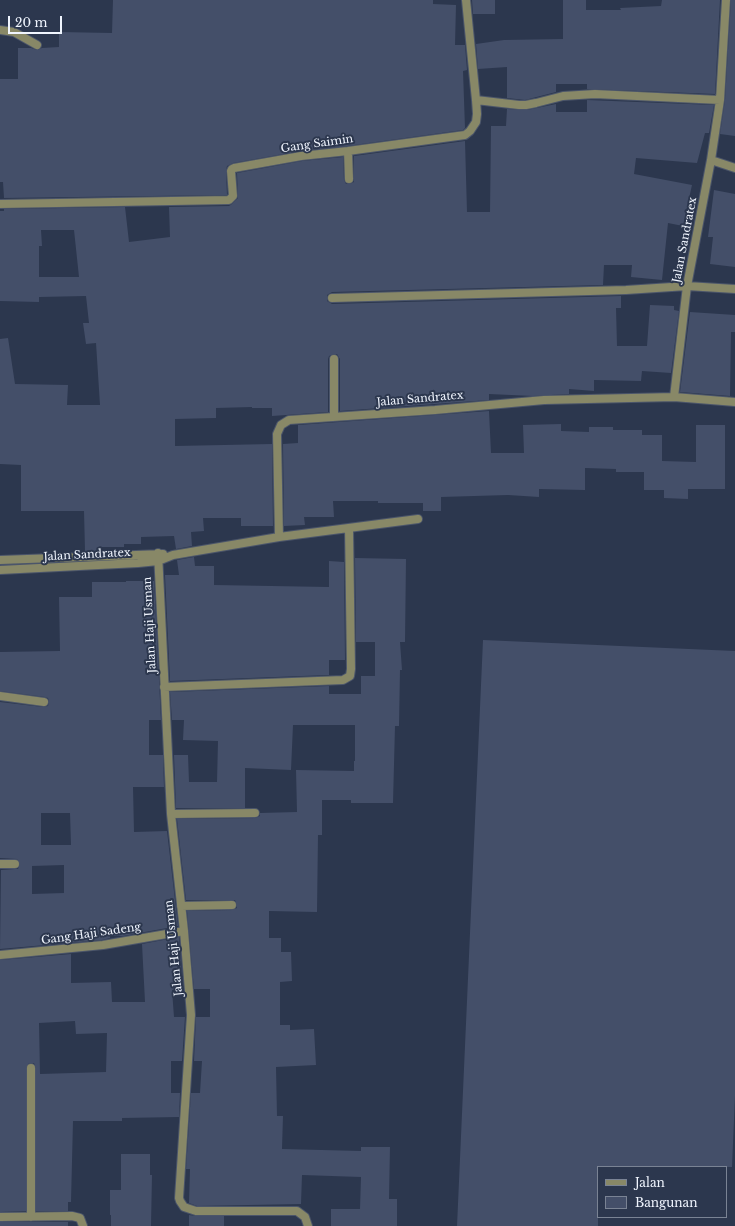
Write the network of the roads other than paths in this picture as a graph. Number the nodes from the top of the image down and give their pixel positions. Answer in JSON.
{"nodes":[{"id":1,"x":466,"y":0,"type":"edge"},
{"id":2,"x":726,"y":0,"type":"edge"},
{"id":3,"x":0,"y":30,"type":"edge"},
{"id":4,"x":37,"y":45,"type":"dead end"},
{"id":5,"x":476,"y":100,"type":"junction"},
{"id":6,"x":720,"y":100,"type":"junction"},
{"id":7,"x":348,"y":151,"type":"junction"},
{"id":8,"x":711,"y":160,"type":"junction"},
{"id":9,"x":735,"y":168,"type":"edge"},
{"id":10,"x":349,"y":179,"type":"dead end"},
{"id":11,"x":0,"y":204,"type":"edge"},
{"id":12,"x":687,"y":286,"type":"junction"},
{"id":13,"x":735,"y":290,"type":"edge"},
{"id":14,"x":332,"y":298,"type":"dead end"},
{"id":15,"x":334,"y":359,"type":"dead end"},
{"id":16,"x":674,"y":397,"type":"junction"},
{"id":17,"x":735,"y":402,"type":"edge"},
{"id":18,"x":334,"y":416,"type":"junction"},
{"id":19,"x":418,"y":519,"type":"dead end"},
{"id":20,"x":349,"y":528,"type":"junction"},
{"id":21,"x":279,"y":537,"type":"junction"},
{"id":22,"x":158,"y":557,"type":"junction"},
{"id":23,"x":0,"y":560,"type":"edge"},
{"id":24,"x":0,"y":570,"type":"edge"},
{"id":25,"x":164,"y":687,"type":"junction"},
{"id":26,"x":0,"y":696,"type":"edge"},
{"id":27,"x":44,"y":702,"type":"dead end"},
{"id":28,"x":255,"y":813,"type":"dead end"},
{"id":29,"x":171,"y":814,"type":"junction"},
{"id":30,"x":0,"y":864,"type":"edge"},
{"id":31,"x":15,"y":864,"type":"dead end"},
{"id":32,"x":232,"y":905,"type":"dead end"},
{"id":33,"x":181,"y":906,"type":"junction"},
{"id":34,"x":184,"y":931,"type":"junction"},
{"id":35,"x":0,"y":955,"type":"edge"},
{"id":36,"x":31,"y":1068,"type":"dead end"},
{"id":37,"x":0,"y":1217,"type":"edge"},
{"id":38,"x":31,"y":1217,"type":"junction"},
{"id":39,"x":83,"y":1226,"type":"edge"},
{"id":40,"x":308,"y":1226,"type":"edge"}],
"edges":[{"from":1,"to":5,"type":"street","name":"Gang Saimin"},
{"from":2,"to":6,"type":"street","name":"Jalan Sandratex"},
{"from":3,"to":4,"type":"street"},
{"from":5,"to":6,"type":"street"},
{"from":5,"to":7,"type":"street","name":"Gang Saimin"},
{"from":6,"to":8,"type":"street","name":"Jalan Sandratex"},
{"from":7,"to":10,"type":"street"},
{"from":7,"to":11,"type":"street","name":"Gang Saimin"},
{"from":8,"to":9,"type":"street"},
{"from":8,"to":12,"type":"street","name":"Jalan Sandratex"},
{"from":12,"to":13,"type":"street"},
{"from":12,"to":14,"type":"street"},
{"from":12,"to":16,"type":"street","name":"Jalan Sandratex"},
{"from":15,"to":18,"type":"street"},
{"from":16,"to":17,"type":"street","name":"Jalan Sandratex"},
{"from":16,"to":18,"type":"street","name":"Jalan Sandratex"},
{"from":18,"to":21,"type":"street","name":"Jalan Sandratex"},
{"from":19,"to":20,"type":"street","name":"Jalan Sandratex"},
{"from":20,"to":21,"type":"street","name":"Jalan Sandratex"},
{"from":20,"to":25,"type":"street"},
{"from":21,"to":22,"type":"street","name":"Jalan Sandratex"},
{"from":22,"to":23,"type":"street","name":"Jalan Sandratex"},
{"from":22,"to":24,"type":"street","name":"Jalan Sandratex"},
{"from":22,"to":25,"type":"street","name":"Jalan Haji Usman"},
{"from":25,"to":29,"type":"street","name":"Jalan Haji Usman"},
{"from":26,"to":27,"type":"street"},
{"from":28,"to":29,"type":"street"},
{"from":29,"to":33,"type":"street","name":"Jalan Haji Usman"},
{"from":30,"to":31,"type":"street"},
{"from":32,"to":33,"type":"street"},
{"from":33,"to":34,"type":"street","name":"Jalan Haji Usman"},
{"from":34,"to":35,"type":"street","name":"Gang Haji Sadeng"},
{"from":34,"to":40,"type":"street","name":"Jalan Haji Usman"},
{"from":36,"to":38,"type":"street"},
{"from":37,"to":38,"type":"street"},
{"from":38,"to":39,"type":"street"}]}
